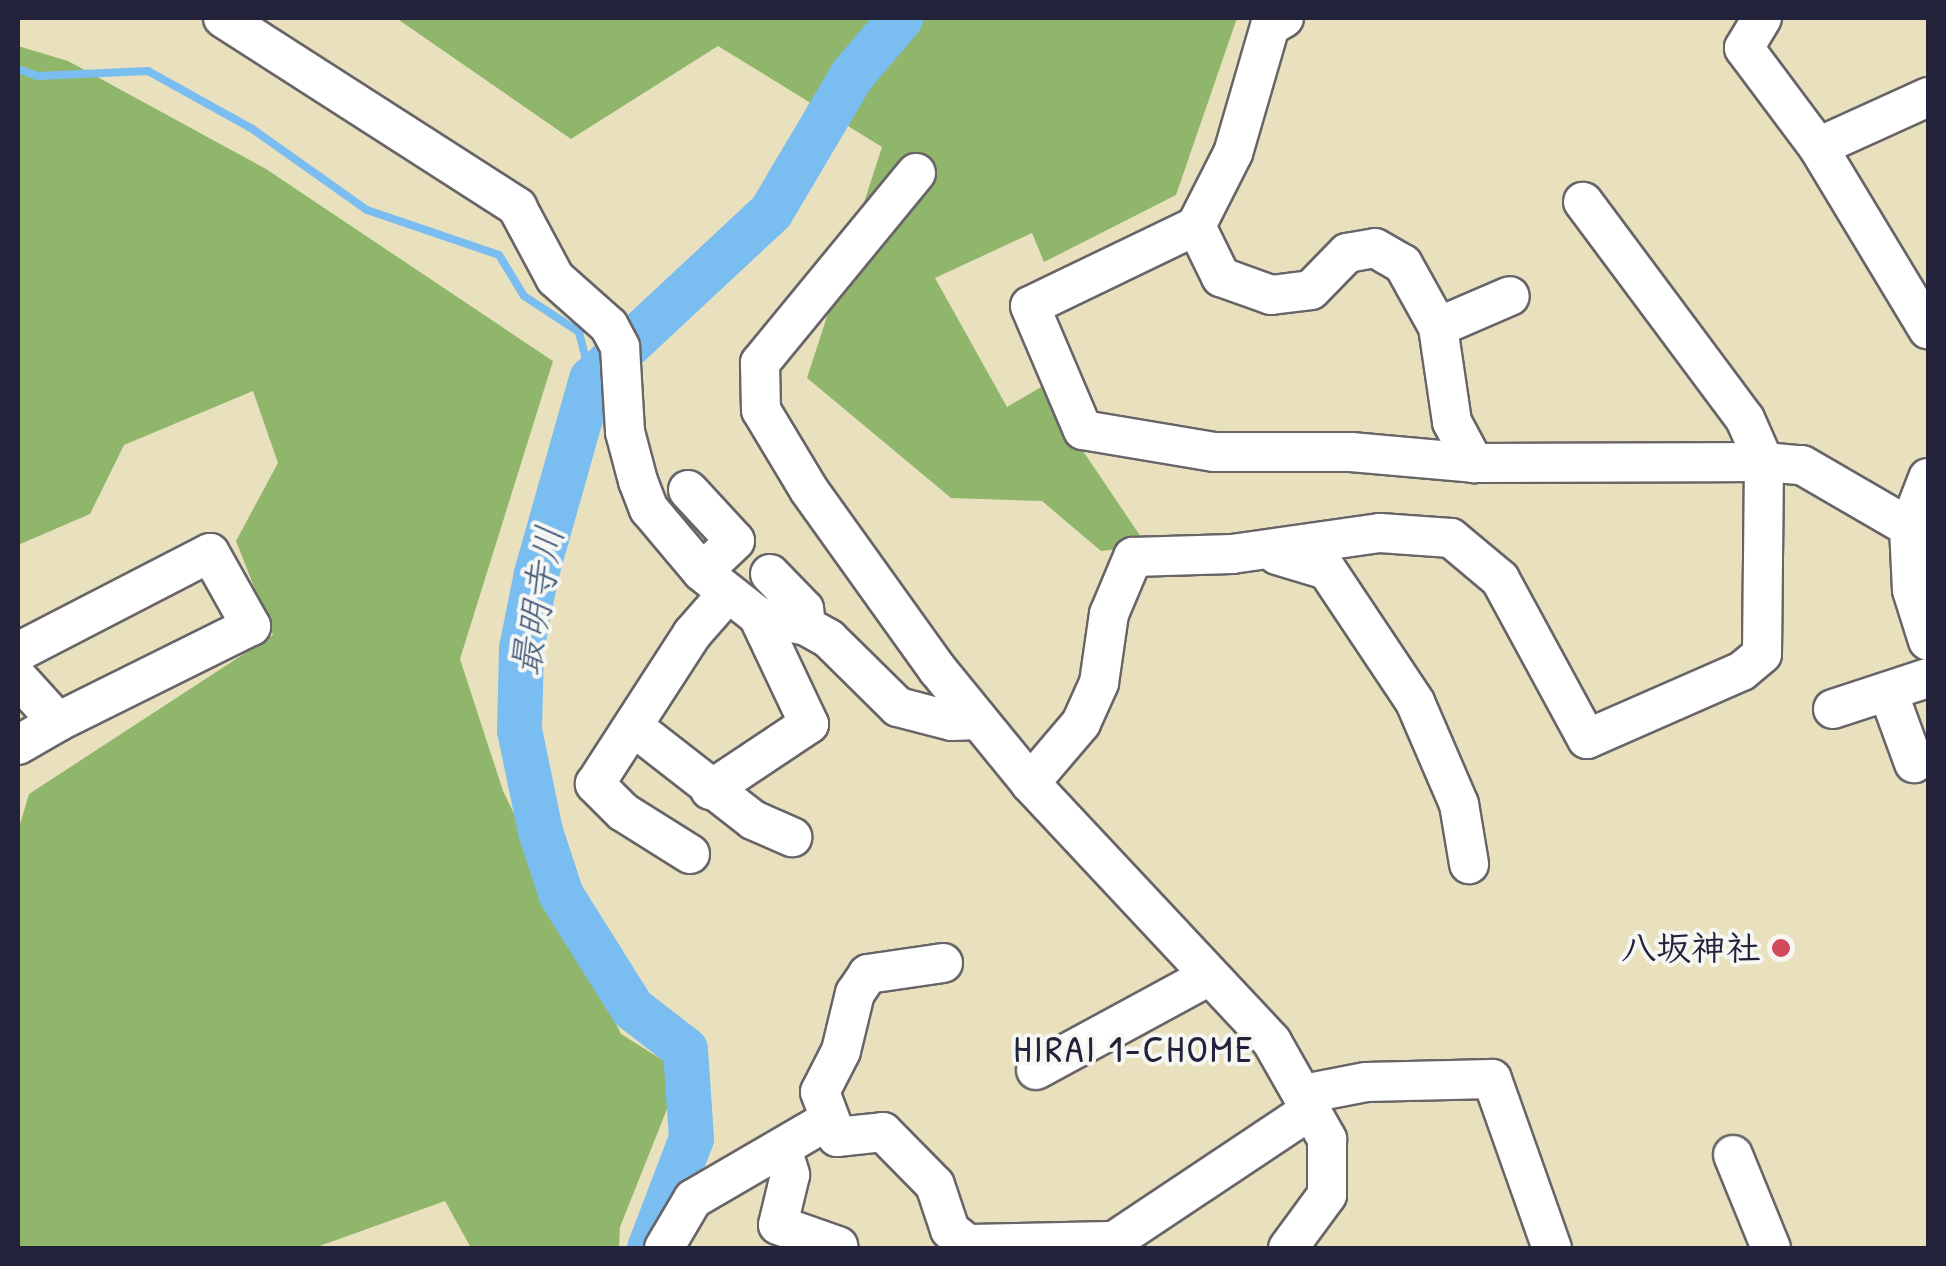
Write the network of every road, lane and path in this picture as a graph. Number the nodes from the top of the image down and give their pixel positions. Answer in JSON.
{"nodes":[{"id":1,"x":224,"y":18,"type":"edge"},
{"id":2,"x":1284,"y":18,"type":"edge"},
{"id":3,"x":1762,"y":18,"type":"edge"},
{"id":4,"x":1928,"y":97,"type":"edge"},
{"id":5,"x":1818,"y":147,"type":"junction"},
{"id":6,"x":916,"y":173,"type":"dead end"},
{"id":7,"x":1582,"y":202,"type":"dead end"},
{"id":8,"x":1196,"y":226,"type":"junction"},
{"id":9,"x":1510,"y":296,"type":"dead end"},
{"id":10,"x":1438,"y":327,"type":"junction"},
{"id":11,"x":1928,"y":329,"type":"edge"},
{"id":12,"x":1764,"y":462,"type":"junction"},
{"id":13,"x":1474,"y":463,"type":"junction"},
{"id":14,"x":1928,"y":478,"type":"edge"},
{"id":15,"x":688,"y":490,"type":"dead end"},
{"id":16,"x":1909,"y":527,"type":"junction"},
{"id":17,"x":1260,"y":551,"type":"junction"},
{"id":18,"x":770,"y":574,"type":"dead end"},
{"id":19,"x":715,"y":583,"type":"junction"},
{"id":20,"x":758,"y":616,"type":"junction"},
{"id":21,"x":806,"y":626,"type":"junction"},
{"id":22,"x":1928,"y":641,"type":"edge"},
{"id":23,"x":18,"y":652,"type":"edge"},
{"id":24,"x":18,"y":678,"type":"edge"},
{"id":25,"x":1928,"y":678,"type":"edge"},
{"id":26,"x":1888,"y":692,"type":"junction"},
{"id":27,"x":1833,"y":709,"type":"dead end"},
{"id":28,"x":978,"y":720,"type":"junction"},
{"id":29,"x":58,"y":722,"type":"junction"},
{"id":30,"x":635,"y":728,"type":"junction"},
{"id":31,"x":18,"y":745,"type":"edge"},
{"id":32,"x":1914,"y":764,"type":"dead end"},
{"id":33,"x":1030,"y":784,"type":"junction"},
{"id":34,"x":710,"y":790,"type":"junction"},
{"id":35,"x":792,"y":837,"type":"dead end"},
{"id":36,"x":690,"y":854,"type":"dead end"},
{"id":37,"x":1469,"y":864,"type":"dead end"},
{"id":38,"x":943,"y":963,"type":"dead end"},
{"id":39,"x":1209,"y":976,"type":"junction"},
{"id":40,"x":1036,"y":1070,"type":"dead end"},
{"id":41,"x":1308,"y":1102,"type":"junction"},
{"id":42,"x":829,"y":1120,"type":"junction"},
{"id":43,"x":782,"y":1148,"type":"junction"},
{"id":44,"x":1733,"y":1156,"type":"dead end"},
{"id":45,"x":782,"y":1238,"type":"edge"},
{"id":46,"x":1118,"y":1244,"type":"edge"},
{"id":47,"x":838,"y":1246,"type":"edge"},
{"id":48,"x":968,"y":1246,"type":"edge"},
{"id":49,"x":664,"y":1248,"type":"edge"},
{"id":50,"x":1288,"y":1248,"type":"edge"},
{"id":51,"x":1552,"y":1248,"type":"edge"},
{"id":52,"x":1771,"y":1248,"type":"edge"}],
"edges":[{"from":1,"to":19,"type":"street"},
{"from":2,"to":8,"type":"street"},
{"from":3,"to":5,"type":"street"},
{"from":4,"to":5,"type":"street"},
{"from":5,"to":11,"type":"street"},
{"from":6,"to":28,"type":"street"},
{"from":7,"to":12,"type":"street"},
{"from":8,"to":10,"type":"street"},
{"from":8,"to":13,"type":"street"},
{"from":9,"to":10,"type":"street"},
{"from":10,"to":13,"type":"street"},
{"from":12,"to":13,"type":"street"},
{"from":12,"to":16,"type":"street"},
{"from":12,"to":17,"type":"street"},
{"from":14,"to":16,"type":"street"},
{"from":15,"to":19,"type":"street"},
{"from":16,"to":22,"type":"street"},
{"from":17,"to":33,"type":"street"},
{"from":17,"to":37,"type":"street"},
{"from":18,"to":21,"type":"street"},
{"from":19,"to":20,"type":"street"},
{"from":19,"to":30,"type":"street"},
{"from":20,"to":21,"type":"street"},
{"from":20,"to":34,"type":"street"},
{"from":21,"to":28,"type":"street"},
{"from":23,"to":29,"type":"street"},
{"from":24,"to":29,"type":"street"},
{"from":25,"to":26,"type":"street"},
{"from":26,"to":27,"type":"street"},
{"from":26,"to":32,"type":"street"},
{"from":28,"to":33,"type":"street"},
{"from":29,"to":31,"type":"street"},
{"from":30,"to":34,"type":"street"},
{"from":30,"to":36,"type":"street"},
{"from":33,"to":39,"type":"street"},
{"from":34,"to":35,"type":"street"},
{"from":38,"to":42,"type":"street"},
{"from":39,"to":40,"type":"street"},
{"from":39,"to":41,"type":"street"},
{"from":41,"to":46,"type":"street"},
{"from":41,"to":50,"type":"street"},
{"from":41,"to":51,"type":"street"},
{"from":42,"to":43,"type":"street"},
{"from":42,"to":48,"type":"street"},
{"from":43,"to":45,"type":"street"},
{"from":43,"to":49,"type":"street"},
{"from":44,"to":52,"type":"street"},
{"from":45,"to":47,"type":"street"},
{"from":46,"to":48,"type":"street"}]}
